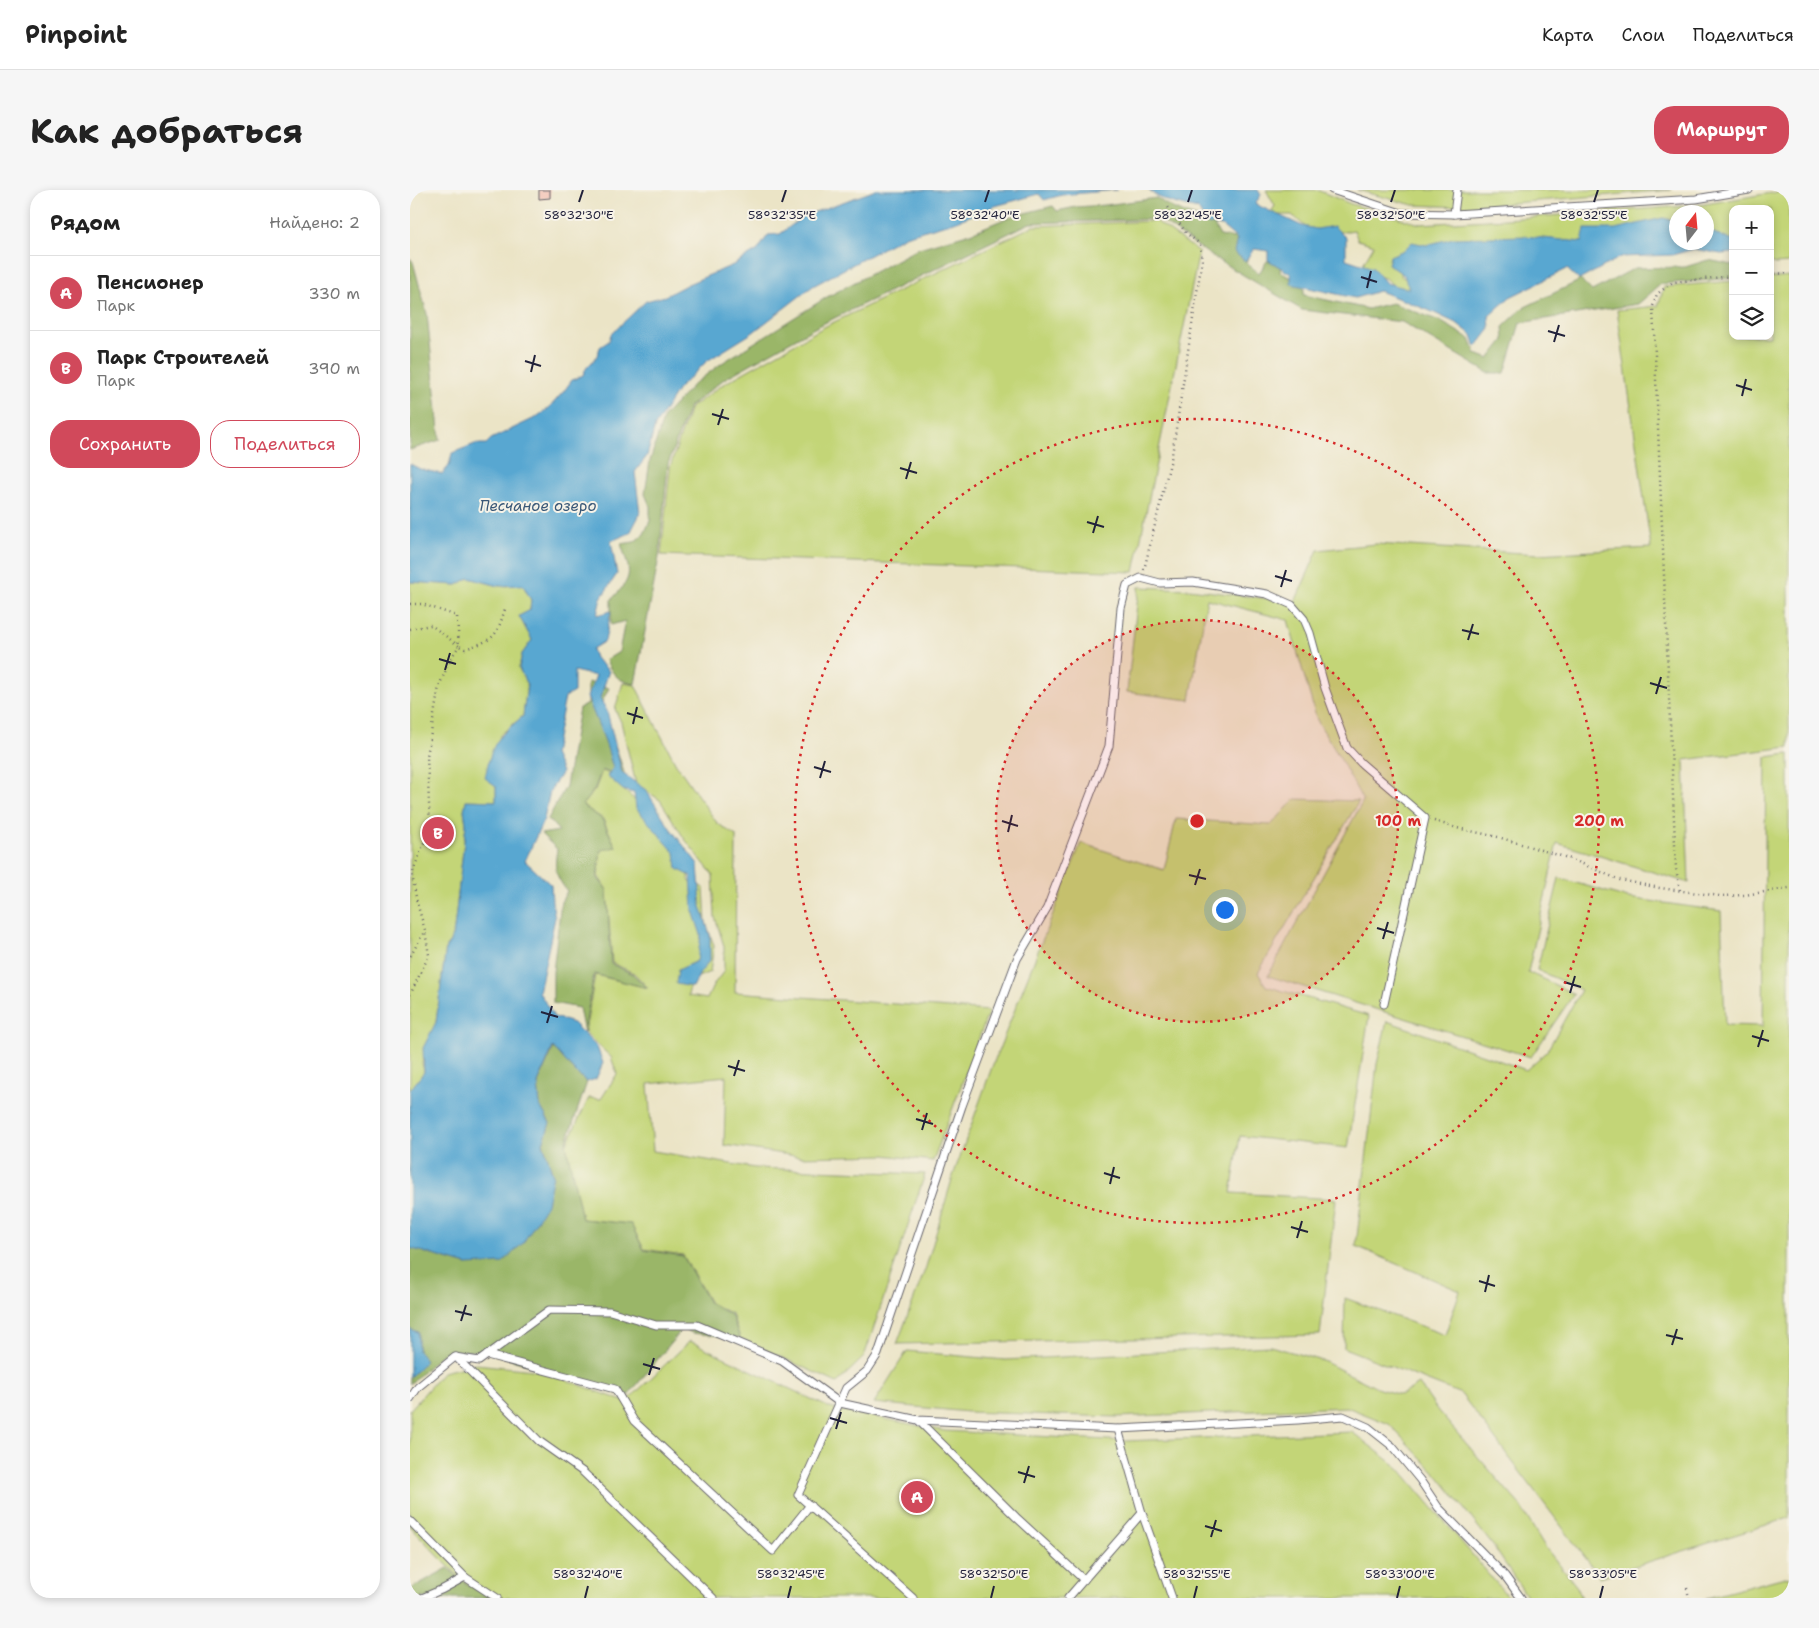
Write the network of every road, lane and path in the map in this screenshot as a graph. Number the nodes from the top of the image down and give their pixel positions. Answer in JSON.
{"nodes":[{"id":1,"x":1332,"y":190,"type":"edge"},
{"id":2,"x":1458,"y":190,"type":"edge"},
{"id":3,"x":1682,"y":190,"type":"edge"},
{"id":4,"x":1749,"y":190,"type":"edge"},
{"id":5,"x":1681,"y":200,"type":"junction"},
{"id":6,"x":1168,"y":207,"type":"dead end"},
{"id":7,"x":1454,"y":214,"type":"junction"},
{"id":8,"x":1789,"y":273,"type":"edge"},
{"id":9,"x":1774,"y":274,"type":"edge"},
{"id":10,"x":1729,"y":276,"type":"edge"},
{"id":11,"x":1142,"y":578,"type":"junction"},
{"id":12,"x":410,"y":604,"type":"edge"},
{"id":13,"x":505,"y":609,"type":"dead end"},
{"id":14,"x":410,"y":629,"type":"edge"},
{"id":15,"x":459,"y":646,"type":"junction"},
{"id":16,"x":1426,"y":818,"type":"junction"},
{"id":17,"x":1789,"y":888,"type":"edge"},
{"id":18,"x":1680,"y":890,"type":"junction"},
{"id":19,"x":425,"y":930,"type":"junction"},
{"id":20,"x":410,"y":957,"type":"edge"},
{"id":21,"x":410,"y":995,"type":"edge"},
{"id":22,"x":1384,"y":1004,"type":"dead end"},
{"id":23,"x":487,"y":1355,"type":"junction"},
{"id":24,"x":455,"y":1357,"type":"junction"},
{"id":25,"x":410,"y":1399,"type":"edge"},
{"id":26,"x":840,"y":1403,"type":"junction"},
{"id":27,"x":918,"y":1420,"type":"junction"},
{"id":28,"x":1118,"y":1429,"type":"junction"},
{"id":29,"x":810,"y":1506,"type":"junction"},
{"id":30,"x":1142,"y":1513,"type":"junction"},
{"id":31,"x":410,"y":1521,"type":"edge"},
{"id":32,"x":465,"y":1577,"type":"junction"},
{"id":33,"x":1084,"y":1580,"type":"junction"},
{"id":34,"x":1687,"y":1588,"type":"dead end"},
{"id":35,"x":422,"y":1598,"type":"edge"},
{"id":36,"x":497,"y":1598,"type":"edge"},
{"id":37,"x":713,"y":1598,"type":"edge"},
{"id":38,"x":913,"y":1598,"type":"edge"},
{"id":39,"x":1068,"y":1598,"type":"edge"},
{"id":40,"x":1172,"y":1598,"type":"edge"},
{"id":41,"x":1521,"y":1598,"type":"edge"},
{"id":42,"x":1689,"y":1598,"type":"edge"}],
"edges":[{"from":1,"to":7,"type":"lane"},
{"from":2,"to":7,"type":"lane"},
{"from":3,"to":5,"type":"lane"},
{"from":4,"to":5,"type":"lane"},
{"from":5,"to":7,"type":"lane"},
{"from":6,"to":11,"type":"path"},
{"from":8,"to":9,"type":"path"},
{"from":10,"to":18,"type":"path"},
{"from":11,"to":16,"type":"lane"},
{"from":11,"to":26,"type":"lane"},
{"from":12,"to":15,"type":"path"},
{"from":13,"to":15,"type":"path"},
{"from":14,"to":15,"type":"path"},
{"from":15,"to":19,"type":"path"},
{"from":16,"to":18,"type":"path"},
{"from":16,"to":22,"type":"lane"},
{"from":17,"to":18,"type":"path"},
{"from":19,"to":20,"type":"path"},
{"from":19,"to":21,"type":"path"},
{"from":23,"to":24,"type":"lane"},
{"from":23,"to":26,"type":"lane"},
{"from":23,"to":29,"type":"lane"},
{"from":24,"to":25,"type":"lane"},
{"from":24,"to":37,"type":"lane"},
{"from":26,"to":27,"type":"lane"},
{"from":26,"to":29,"type":"lane"},
{"from":27,"to":28,"type":"lane"},
{"from":27,"to":33,"type":"lane"},
{"from":28,"to":30,"type":"lane"},
{"from":28,"to":41,"type":"lane"},
{"from":29,"to":38,"type":"lane"},
{"from":30,"to":33,"type":"lane"},
{"from":30,"to":40,"type":"lane"},
{"from":31,"to":32,"type":"lane"},
{"from":32,"to":35,"type":"lane"},
{"from":32,"to":36,"type":"lane"},
{"from":33,"to":39,"type":"lane"},
{"from":34,"to":42,"type":"path"}]}
